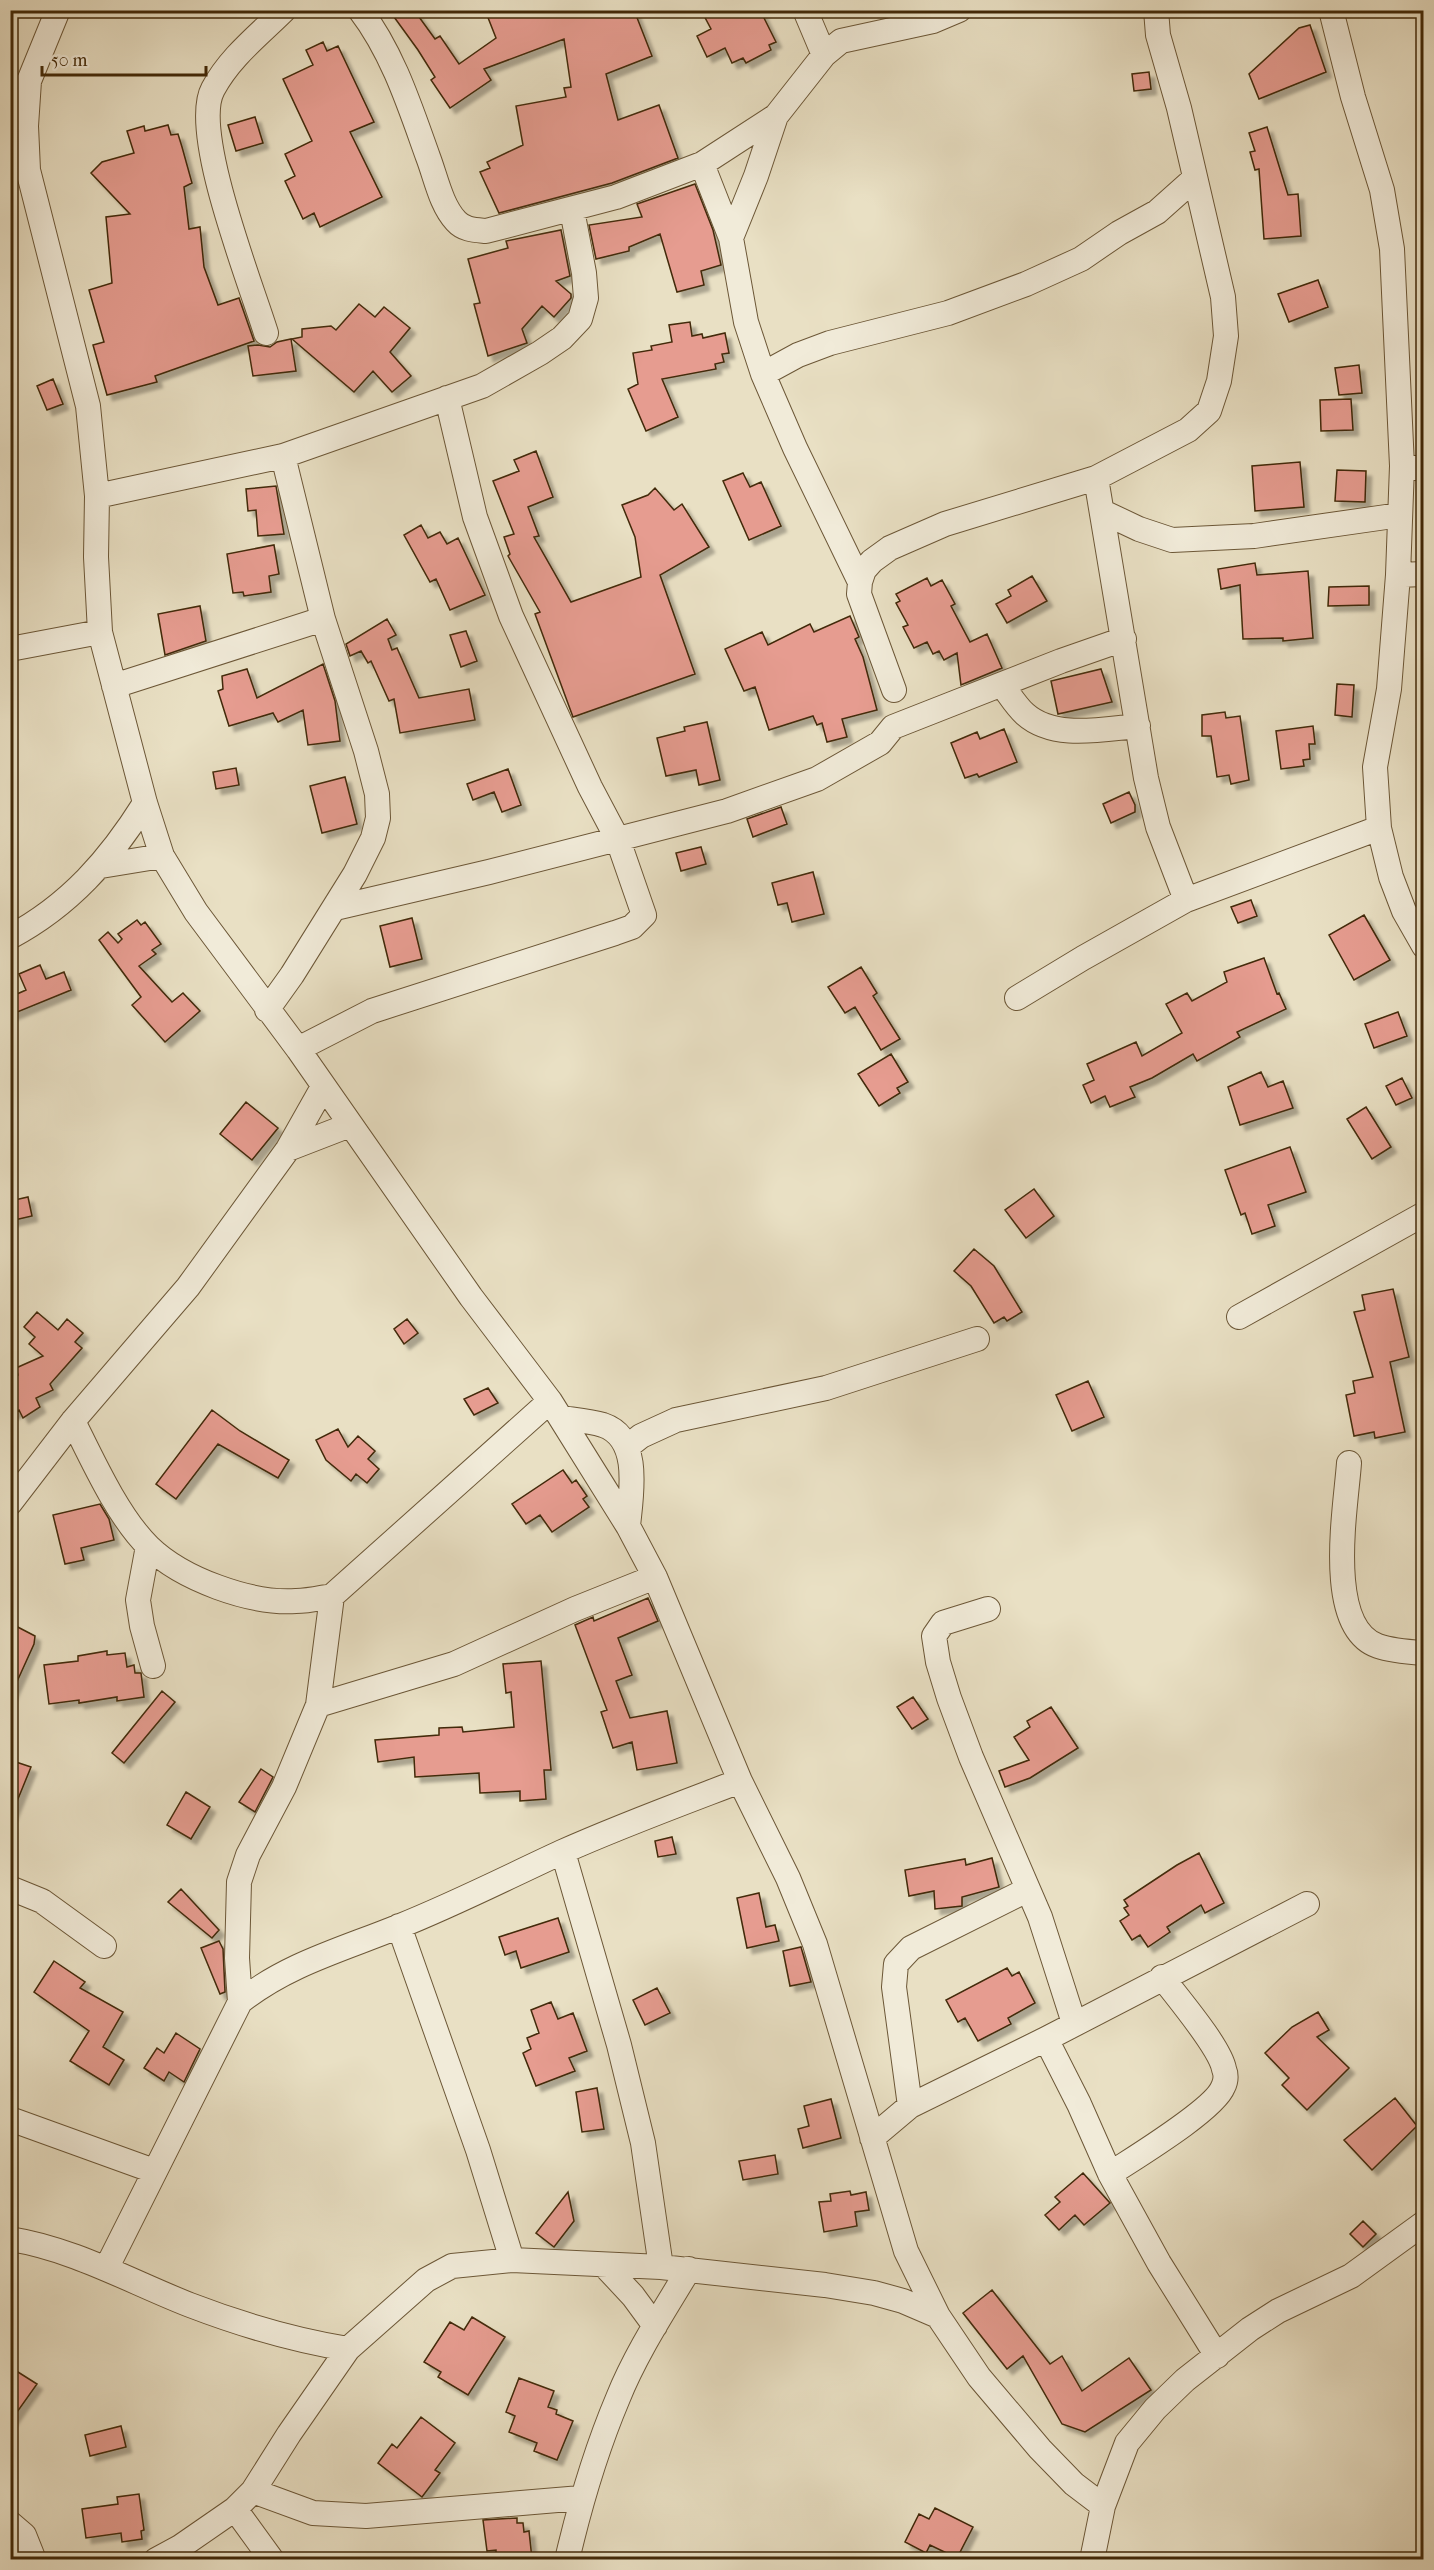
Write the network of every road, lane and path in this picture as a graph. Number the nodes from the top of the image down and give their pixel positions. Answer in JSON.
{"nodes":[{"id":1,"x":58,"y":10,"type":"edge"},
{"id":2,"x":284,"y":10,"type":"edge"},
{"id":3,"x":360,"y":10,"type":"edge"},
{"id":4,"x":805,"y":10,"type":"edge"},
{"id":5,"x":959,"y":10,"type":"edge"},
{"id":6,"x":1156,"y":10,"type":"edge"},
{"id":7,"x":1334,"y":12,"type":"edge"},
{"id":8,"x":824,"y":55,"type":"junction"},
{"id":9,"x":29,"y":81,"type":"junction"},
{"id":10,"x":10,"y":103,"type":"edge"},
{"id":11,"x":776,"y":116,"type":"junction"},
{"id":12,"x":702,"y":164,"type":"junction"},
{"id":13,"x":1194,"y":179,"type":"junction"},
{"id":14,"x":573,"y":210,"type":"junction"},
{"id":15,"x":731,"y":238,"type":"junction"},
{"id":16,"x":266,"y":333,"type":"dead end"},
{"id":17,"x":763,"y":374,"type":"junction"},
{"id":18,"x":447,"y":398,"type":"junction"},
{"id":19,"x":283,"y":456,"type":"junction"},
{"id":20,"x":1413,"y":467,"type":"edge"},
{"id":21,"x":1096,"y":478,"type":"junction"},
{"id":22,"x":97,"y":496,"type":"junction"},
{"id":23,"x":1103,"y":512,"type":"junction"},
{"id":24,"x":1400,"y":515,"type":"junction"},
{"id":25,"x":1424,"y":574,"type":"edge"},
{"id":26,"x":1398,"y":575,"type":"junction"},
{"id":27,"x":860,"y":582,"type":"junction"},
{"id":28,"x":323,"y":620,"type":"junction"},
{"id":29,"x":100,"y":632,"type":"junction"},
{"id":30,"x":1124,"y":639,"type":"junction"},
{"id":31,"x":10,"y":649,"type":"edge"},
{"id":32,"x":1002,"y":685,"type":"junction"},
{"id":33,"x":114,"y":686,"type":"junction"},
{"id":34,"x":894,"y":690,"type":"dead end"},
{"id":35,"x":1138,"y":726,"type":"junction"},
{"id":36,"x":145,"y":803,"type":"junction"},
{"id":37,"x":1379,"y":828,"type":"junction"},
{"id":38,"x":618,"y":840,"type":"junction"},
{"id":39,"x":162,"y":856,"type":"junction"},
{"id":40,"x":101,"y":866,"type":"junction"},
{"id":41,"x":1186,"y":900,"type":"junction"},
{"id":42,"x":336,"y":908,"type":"junction"},
{"id":43,"x":10,"y":937,"type":"edge"},
{"id":44,"x":1424,"y":946,"type":"edge"},
{"id":45,"x":1017,"y":998,"type":"dead end"},
{"id":46,"x":267,"y":1010,"type":"junction"},
{"id":47,"x":298,"y":1049,"type":"junction"},
{"id":48,"x":324,"y":1087,"type":"junction"},
{"id":49,"x":350,"y":1125,"type":"junction"},
{"id":50,"x":288,"y":1149,"type":"junction"},
{"id":51,"x":1424,"y":1214,"type":"edge"},
{"id":52,"x":1239,"y":1317,"type":"dead end"},
{"id":53,"x":977,"y":1339,"type":"dead end"},
{"id":54,"x":556,"y":1410,"type":"junction"},
{"id":55,"x":74,"y":1421,"type":"junction"},
{"id":56,"x":627,"y":1447,"type":"junction"},
{"id":57,"x":1349,"y":1463,"type":"dead end"},
{"id":58,"x":10,"y":1503,"type":"edge"},
{"id":59,"x":628,"y":1526,"type":"junction"},
{"id":60,"x":148,"y":1546,"type":"junction"},
{"id":61,"x":655,"y":1577,"type":"junction"},
{"id":62,"x":332,"y":1596,"type":"junction"},
{"id":63,"x":988,"y":1609,"type":"dead end"},
{"id":64,"x":1424,"y":1653,"type":"edge"},
{"id":65,"x":153,"y":1666,"type":"dead end"},
{"id":66,"x":318,"y":1705,"type":"junction"},
{"id":67,"x":740,"y":1781,"type":"junction"},
{"id":68,"x":563,"y":1852,"type":"junction"},
{"id":69,"x":10,"y":1888,"type":"edge"},
{"id":70,"x":1027,"y":1890,"type":"junction"},
{"id":71,"x":1307,"y":1904,"type":"dead end"},
{"id":72,"x":399,"y":1926,"type":"junction"},
{"id":73,"x":104,"y":1946,"type":"dead end"},
{"id":74,"x":1162,"y":1977,"type":"junction"},
{"id":75,"x":240,"y":2002,"type":"junction"},
{"id":76,"x":1074,"y":2023,"type":"junction"},
{"id":77,"x":1046,"y":2039,"type":"junction"},
{"id":78,"x":910,"y":2106,"type":"junction"},
{"id":79,"x":10,"y":2119,"type":"edge"},
{"id":80,"x":872,"y":2138,"type":"junction"},
{"id":81,"x":154,"y":2171,"type":"junction"},
{"id":82,"x":1110,"y":2174,"type":"junction"},
{"id":83,"x":1424,"y":2223,"type":"edge"},
{"id":84,"x":10,"y":2239,"type":"edge"},
{"id":85,"x":512,"y":2260,"type":"junction"},
{"id":86,"x":604,"y":2265,"type":"junction"},
{"id":87,"x":661,"y":2267,"type":"junction"},
{"id":88,"x":106,"y":2269,"type":"junction"},
{"id":89,"x":689,"y":2269,"type":"junction"},
{"id":90,"x":938,"y":2316,"type":"junction"},
{"id":91,"x":655,"y":2326,"type":"junction"},
{"id":92,"x":348,"y":2349,"type":"junction"},
{"id":93,"x":1217,"y":2356,"type":"junction"},
{"id":94,"x":253,"y":2491,"type":"junction"},
{"id":95,"x":581,"y":2498,"type":"junction"},
{"id":96,"x":1103,"y":2506,"type":"junction"},
{"id":97,"x":235,"y":2509,"type":"junction"},
{"id":98,"x":10,"y":2523,"type":"edge"},
{"id":99,"x":34,"y":2559,"type":"edge"},
{"id":100,"x":156,"y":2559,"type":"edge"},
{"id":101,"x":272,"y":2559,"type":"edge"},
{"id":102,"x":567,"y":2559,"type":"edge"},
{"id":103,"x":1092,"y":2559,"type":"edge"}],
"edges":[{"from":1,"to":9,"type":"street"},
{"from":2,"to":16,"type":"street"},
{"from":3,"to":14,"type":"street"},
{"from":4,"to":8,"type":"street"},
{"from":5,"to":8,"type":"street"},
{"from":6,"to":13,"type":"street"},
{"from":7,"to":20,"type":"street"},
{"from":8,"to":11,"type":"street"},
{"from":9,"to":10,"type":"street"},
{"from":9,"to":22,"type":"street"},
{"from":11,"to":12,"type":"street"},
{"from":11,"to":15,"type":"street"},
{"from":12,"to":14,"type":"street"},
{"from":12,"to":15,"type":"street"},
{"from":13,"to":17,"type":"street"},
{"from":13,"to":21,"type":"street"},
{"from":14,"to":18,"type":"street"},
{"from":15,"to":17,"type":"street"},
{"from":17,"to":27,"type":"street"},
{"from":18,"to":19,"type":"street"},
{"from":18,"to":38,"type":"street"},
{"from":19,"to":22,"type":"street"},
{"from":19,"to":28,"type":"street"},
{"from":20,"to":24,"type":"street"},
{"from":21,"to":23,"type":"street"},
{"from":21,"to":27,"type":"street"},
{"from":22,"to":29,"type":"street"},
{"from":23,"to":24,"type":"street"},
{"from":23,"to":30,"type":"street"},
{"from":24,"to":26,"type":"street"},
{"from":25,"to":26,"type":"street"},
{"from":26,"to":37,"type":"street"},
{"from":27,"to":34,"type":"street"},
{"from":28,"to":33,"type":"street"},
{"from":28,"to":42,"type":"street"},
{"from":29,"to":31,"type":"street"},
{"from":29,"to":33,"type":"street"},
{"from":30,"to":32,"type":"street"},
{"from":30,"to":35,"type":"street"},
{"from":32,"to":35,"type":"street"},
{"from":32,"to":38,"type":"street"},
{"from":33,"to":36,"type":"street"},
{"from":35,"to":41,"type":"street"},
{"from":36,"to":39,"type":"street"},
{"from":36,"to":40,"type":"street"},
{"from":37,"to":41,"type":"street"},
{"from":37,"to":44,"type":"street"},
{"from":38,"to":42,"type":"street"},
{"from":38,"to":47,"type":"street"},
{"from":39,"to":40,"type":"street"},
{"from":39,"to":46,"type":"street"},
{"from":40,"to":43,"type":"street"},
{"from":41,"to":45,"type":"street"},
{"from":42,"to":46,"type":"street"},
{"from":46,"to":47,"type":"street"},
{"from":47,"to":48,"type":"street"},
{"from":48,"to":49,"type":"street"},
{"from":48,"to":50,"type":"street"},
{"from":49,"to":50,"type":"street"},
{"from":49,"to":54,"type":"street"},
{"from":50,"to":55,"type":"street"},
{"from":51,"to":52,"type":"street"},
{"from":53,"to":56,"type":"street"},
{"from":54,"to":56,"type":"street"},
{"from":54,"to":59,"type":"street"},
{"from":54,"to":62,"type":"street"},
{"from":55,"to":58,"type":"street"},
{"from":55,"to":60,"type":"street"},
{"from":56,"to":59,"type":"street"},
{"from":57,"to":64,"type":"street"},
{"from":59,"to":61,"type":"street"},
{"from":60,"to":62,"type":"street"},
{"from":60,"to":65,"type":"street"},
{"from":61,"to":66,"type":"street"},
{"from":61,"to":67,"type":"street"},
{"from":62,"to":66,"type":"street"},
{"from":63,"to":70,"type":"street"},
{"from":66,"to":75,"type":"street"},
{"from":67,"to":68,"type":"street"},
{"from":67,"to":80,"type":"street"},
{"from":68,"to":72,"type":"street"},
{"from":68,"to":87,"type":"street"},
{"from":69,"to":73,"type":"street"},
{"from":70,"to":76,"type":"street"},
{"from":70,"to":78,"type":"street"},
{"from":71,"to":74,"type":"street"},
{"from":72,"to":75,"type":"street"},
{"from":72,"to":85,"type":"street"},
{"from":74,"to":76,"type":"street"},
{"from":74,"to":82,"type":"street"},
{"from":75,"to":81,"type":"street"},
{"from":76,"to":77,"type":"street"},
{"from":77,"to":78,"type":"street"},
{"from":77,"to":82,"type":"street"},
{"from":78,"to":80,"type":"street"},
{"from":79,"to":81,"type":"street"},
{"from":80,"to":90,"type":"street"},
{"from":81,"to":88,"type":"street"},
{"from":82,"to":93,"type":"street"},
{"from":83,"to":93,"type":"street"},
{"from":84,"to":88,"type":"street"},
{"from":85,"to":86,"type":"street"},
{"from":85,"to":92,"type":"street"},
{"from":86,"to":87,"type":"street"},
{"from":86,"to":91,"type":"street"},
{"from":87,"to":89,"type":"street"},
{"from":88,"to":92,"type":"street"},
{"from":89,"to":90,"type":"street"},
{"from":89,"to":91,"type":"street"},
{"from":90,"to":96,"type":"street"},
{"from":91,"to":95,"type":"street"},
{"from":92,"to":94,"type":"street"},
{"from":93,"to":96,"type":"street"},
{"from":94,"to":95,"type":"street"},
{"from":94,"to":97,"type":"street"},
{"from":95,"to":102,"type":"street"},
{"from":96,"to":103,"type":"street"},
{"from":97,"to":100,"type":"street"},
{"from":97,"to":101,"type":"street"},
{"from":98,"to":99,"type":"street"}]}
